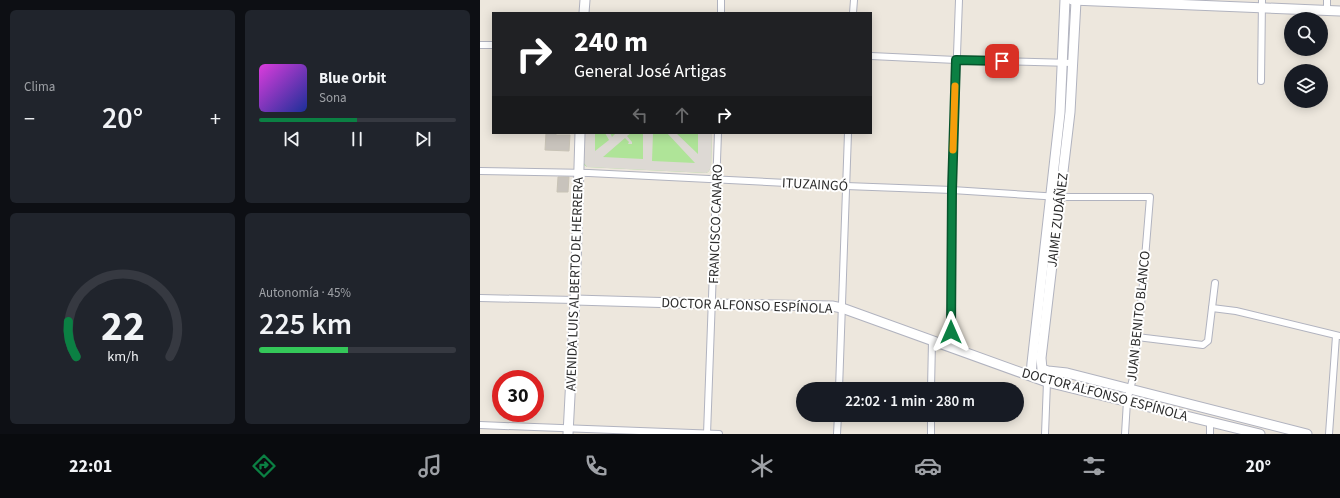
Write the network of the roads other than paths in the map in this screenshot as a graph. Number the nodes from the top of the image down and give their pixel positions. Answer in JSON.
{"nodes":[{"id":1,"x":585,"y":0,"type":"edge"},
{"id":2,"x":722,"y":0,"type":"edge"},
{"id":3,"x":854,"y":0,"type":"edge"},
{"id":4,"x":959,"y":0,"type":"edge"},
{"id":5,"x":1061,"y":0,"type":"edge"},
{"id":6,"x":1065,"y":0,"type":"edge"},
{"id":7,"x":1327,"y":0,"type":"edge"},
{"id":8,"x":1076,"y":1,"type":"edge"},
{"id":9,"x":1262,"y":3,"type":"edge"},
{"id":10,"x":1327,"y":10,"type":"junction"},
{"id":11,"x":1340,"y":11,"type":"edge"},
{"id":12,"x":584,"y":12,"type":"edge"},
{"id":13,"x":721,"y":12,"type":"edge"},
{"id":14,"x":853,"y":12,"type":"edge"},
{"id":15,"x":480,"y":45,"type":"edge"},
{"id":16,"x":492,"y":45,"type":"edge"},
{"id":17,"x":872,"y":56,"type":"edge"},
{"id":18,"x":956,"y":60,"type":"junction"},
{"id":19,"x":1062,"y":63,"type":"junction"},
{"id":20,"x":1072,"y":63,"type":"junction"},
{"id":21,"x":1261,"y":81,"type":"dead end"},
{"id":22,"x":580,"y":134,"type":"edge"},
{"id":23,"x":718,"y":134,"type":"edge"},
{"id":24,"x":848,"y":134,"type":"edge"},
{"id":25,"x":480,"y":171,"type":"edge"},
{"id":26,"x":578,"y":172,"type":"junction"},
{"id":27,"x":716,"y":180,"type":"junction"},
{"id":28,"x":846,"y":186,"type":"junction"},
{"id":29,"x":952,"y":190,"type":"junction"},
{"id":30,"x":1050,"y":195,"type":"junction"},
{"id":31,"x":1060,"y":197,"type":"junction"},
{"id":32,"x":1150,"y":197,"type":"joint"},
{"id":33,"x":1215,"y":283,"type":"dead end"},
{"id":34,"x":480,"y":298,"type":"edge"},
{"id":35,"x":575,"y":300,"type":"junction"},
{"id":36,"x":712,"y":304,"type":"junction"},
{"id":37,"x":842,"y":308,"type":"junction"},
{"id":38,"x":1212,"y":308,"type":"junction"},
{"id":39,"x":1338,"y":336,"type":"edge"},
{"id":40,"x":1138,"y":337,"type":"junction"},
{"id":41,"x":932,"y":341,"type":"junction"},
{"id":42,"x":951,"y":348,"type":"junction"},
{"id":43,"x":1045,"y":370,"type":"junction"},
{"id":44,"x":1031,"y":376,"type":"junction"},
{"id":45,"x":839,"y":382,"type":"edge"},
{"id":46,"x":931,"y":382,"type":"edge"},
{"id":47,"x":1047,"y":382,"type":"junction"},
{"id":48,"x":1130,"y":389,"type":"junction"},
{"id":49,"x":1127,"y":400,"type":"junction"},
{"id":50,"x":1210,"y":421,"type":"junction"},
{"id":51,"x":838,"y":422,"type":"edge"},
{"id":52,"x":931,"y":422,"type":"edge"},
{"id":53,"x":480,"y":425,"type":"edge"},
{"id":54,"x":568,"y":432,"type":"edge"},
{"id":55,"x":707,"y":434,"type":"edge"},
{"id":56,"x":719,"y":434,"type":"edge"},
{"id":57,"x":837,"y":434,"type":"edge"},
{"id":58,"x":931,"y":434,"type":"edge"},
{"id":59,"x":1045,"y":434,"type":"edge"},
{"id":60,"x":1125,"y":434,"type":"edge"},
{"id":61,"x":1210,"y":434,"type":"edge"},
{"id":62,"x":1260,"y":434,"type":"edge"},
{"id":63,"x":1307,"y":434,"type":"edge"},
{"id":64,"x":1329,"y":434,"type":"edge"}],
"edges":[{"from":1,"to":12,"type":"street"},
{"from":2,"to":13,"type":"street"},
{"from":3,"to":14,"type":"street"},
{"from":4,"to":18,"type":"street"},
{"from":5,"to":6,"type":"street"},
{"from":6,"to":8,"type":"street"},
{"from":6,"to":19,"type":"street","name":"JAIME ZUDÁÑEZ"},
{"from":7,"to":10,"type":"street"},
{"from":8,"to":9,"type":"street"},
{"from":8,"to":20,"type":"street","name":"JAIME ZUDÁÑEZ"},
{"from":9,"to":10,"type":"street"},
{"from":9,"to":21,"type":"street"},
{"from":10,"to":11,"type":"street"},
{"from":15,"to":16,"type":"street"},
{"from":17,"to":18,"type":"street"},
{"from":18,"to":19,"type":"street"},
{"from":18,"to":29,"type":"street"},
{"from":19,"to":20,"type":"street"},
{"from":19,"to":30,"type":"street","name":"JAIME ZUDÁÑEZ"},
{"from":20,"to":31,"type":"street","name":"JAIME ZUDÁÑEZ"},
{"from":22,"to":26,"type":"street","name":"AVENIDA LUIS ALBERTO DE HERRERA"},
{"from":23,"to":27,"type":"street","name":"FRANCISCO CANARO"},
{"from":24,"to":28,"type":"street"},
{"from":25,"to":26,"type":"street","name":"ITUZAINGÓ"},
{"from":26,"to":27,"type":"street","name":"ITUZAINGÓ"},
{"from":26,"to":35,"type":"street","name":"AVENIDA LUIS ALBERTO DE HERRERA"},
{"from":27,"to":28,"type":"street","name":"ITUZAINGÓ"},
{"from":27,"to":36,"type":"street","name":"FRANCISCO CANARO"},
{"from":28,"to":29,"type":"street","name":"ITUZAINGÓ"},
{"from":28,"to":37,"type":"street"},
{"from":29,"to":30,"type":"street","name":"ITUZAINGÓ"},
{"from":29,"to":42,"type":"street"},
{"from":30,"to":31,"type":"street","name":"ITUZAINGÓ"},
{"from":30,"to":44,"type":"street","name":"JAIME ZUDÁÑEZ"},
{"from":31,"to":32,"type":"street","name":"ITUZAINGÓ"},
{"from":31,"to":43,"type":"street","name":"JAIME ZUDÁÑEZ"},
{"from":32,"to":40,"type":"street","name":"JUAN BENITO BLANCO"},
{"from":33,"to":38,"type":"street"},
{"from":34,"to":35,"type":"street","name":"DOCTOR ALFONSO ESPÍNOLA"},
{"from":35,"to":36,"type":"street","name":"DOCTOR ALFONSO ESPÍNOLA"},
{"from":35,"to":54,"type":"street","name":"AVENIDA LUIS ALBERTO DE HERRERA"},
{"from":36,"to":37,"type":"street","name":"DOCTOR ALFONSO ESPÍNOLA"},
{"from":36,"to":55,"type":"street","name":"FRANCISCO CANARO"},
{"from":37,"to":41,"type":"street","name":"DOCTOR ALFONSO ESPÍNOLA"},
{"from":37,"to":45,"type":"street"},
{"from":38,"to":39,"type":"street"},
{"from":38,"to":40,"type":"street"},
{"from":39,"to":64,"type":"street"},
{"from":40,"to":48,"type":"street","name":"JUAN BENITO BLANCO"},
{"from":41,"to":42,"type":"street","name":"DOCTOR ALFONSO ESPÍNOLA"},
{"from":41,"to":46,"type":"street"},
{"from":42,"to":44,"type":"street","name":"DOCTOR ALFONSO ESPÍNOLA"},
{"from":43,"to":44,"type":"street"},
{"from":43,"to":47,"type":"street","name":"JAIME ZUDÁÑEZ"},
{"from":43,"to":48,"type":"street","name":"DOCTOR ALFONSO ESPÍNOLA"},
{"from":44,"to":47,"type":"street","name":"DOCTOR ALFONSO ESPÍNOLA"},
{"from":47,"to":49,"type":"street","name":"DOCTOR ALFONSO ESPÍNOLA"},
{"from":47,"to":59,"type":"street","name":"JAIME ZUDÁÑEZ"},
{"from":48,"to":49,"type":"street","name":"JUAN BENITO BLANCO"},
{"from":48,"to":63,"type":"street","name":"DOCTOR ALFONSO ESPÍNOLA"},
{"from":49,"to":50,"type":"street","name":"DOCTOR ALFONSO ESPÍNOLA"},
{"from":49,"to":60,"type":"street","name":"JUAN BENITO BLANCO"},
{"from":50,"to":61,"type":"street"},
{"from":50,"to":62,"type":"street","name":"DOCTOR ALFONSO ESPÍNOLA"},
{"from":51,"to":57,"type":"street"},
{"from":52,"to":58,"type":"street"},
{"from":53,"to":54,"type":"street"},
{"from":54,"to":55,"type":"street"},
{"from":55,"to":56,"type":"street"}]}
